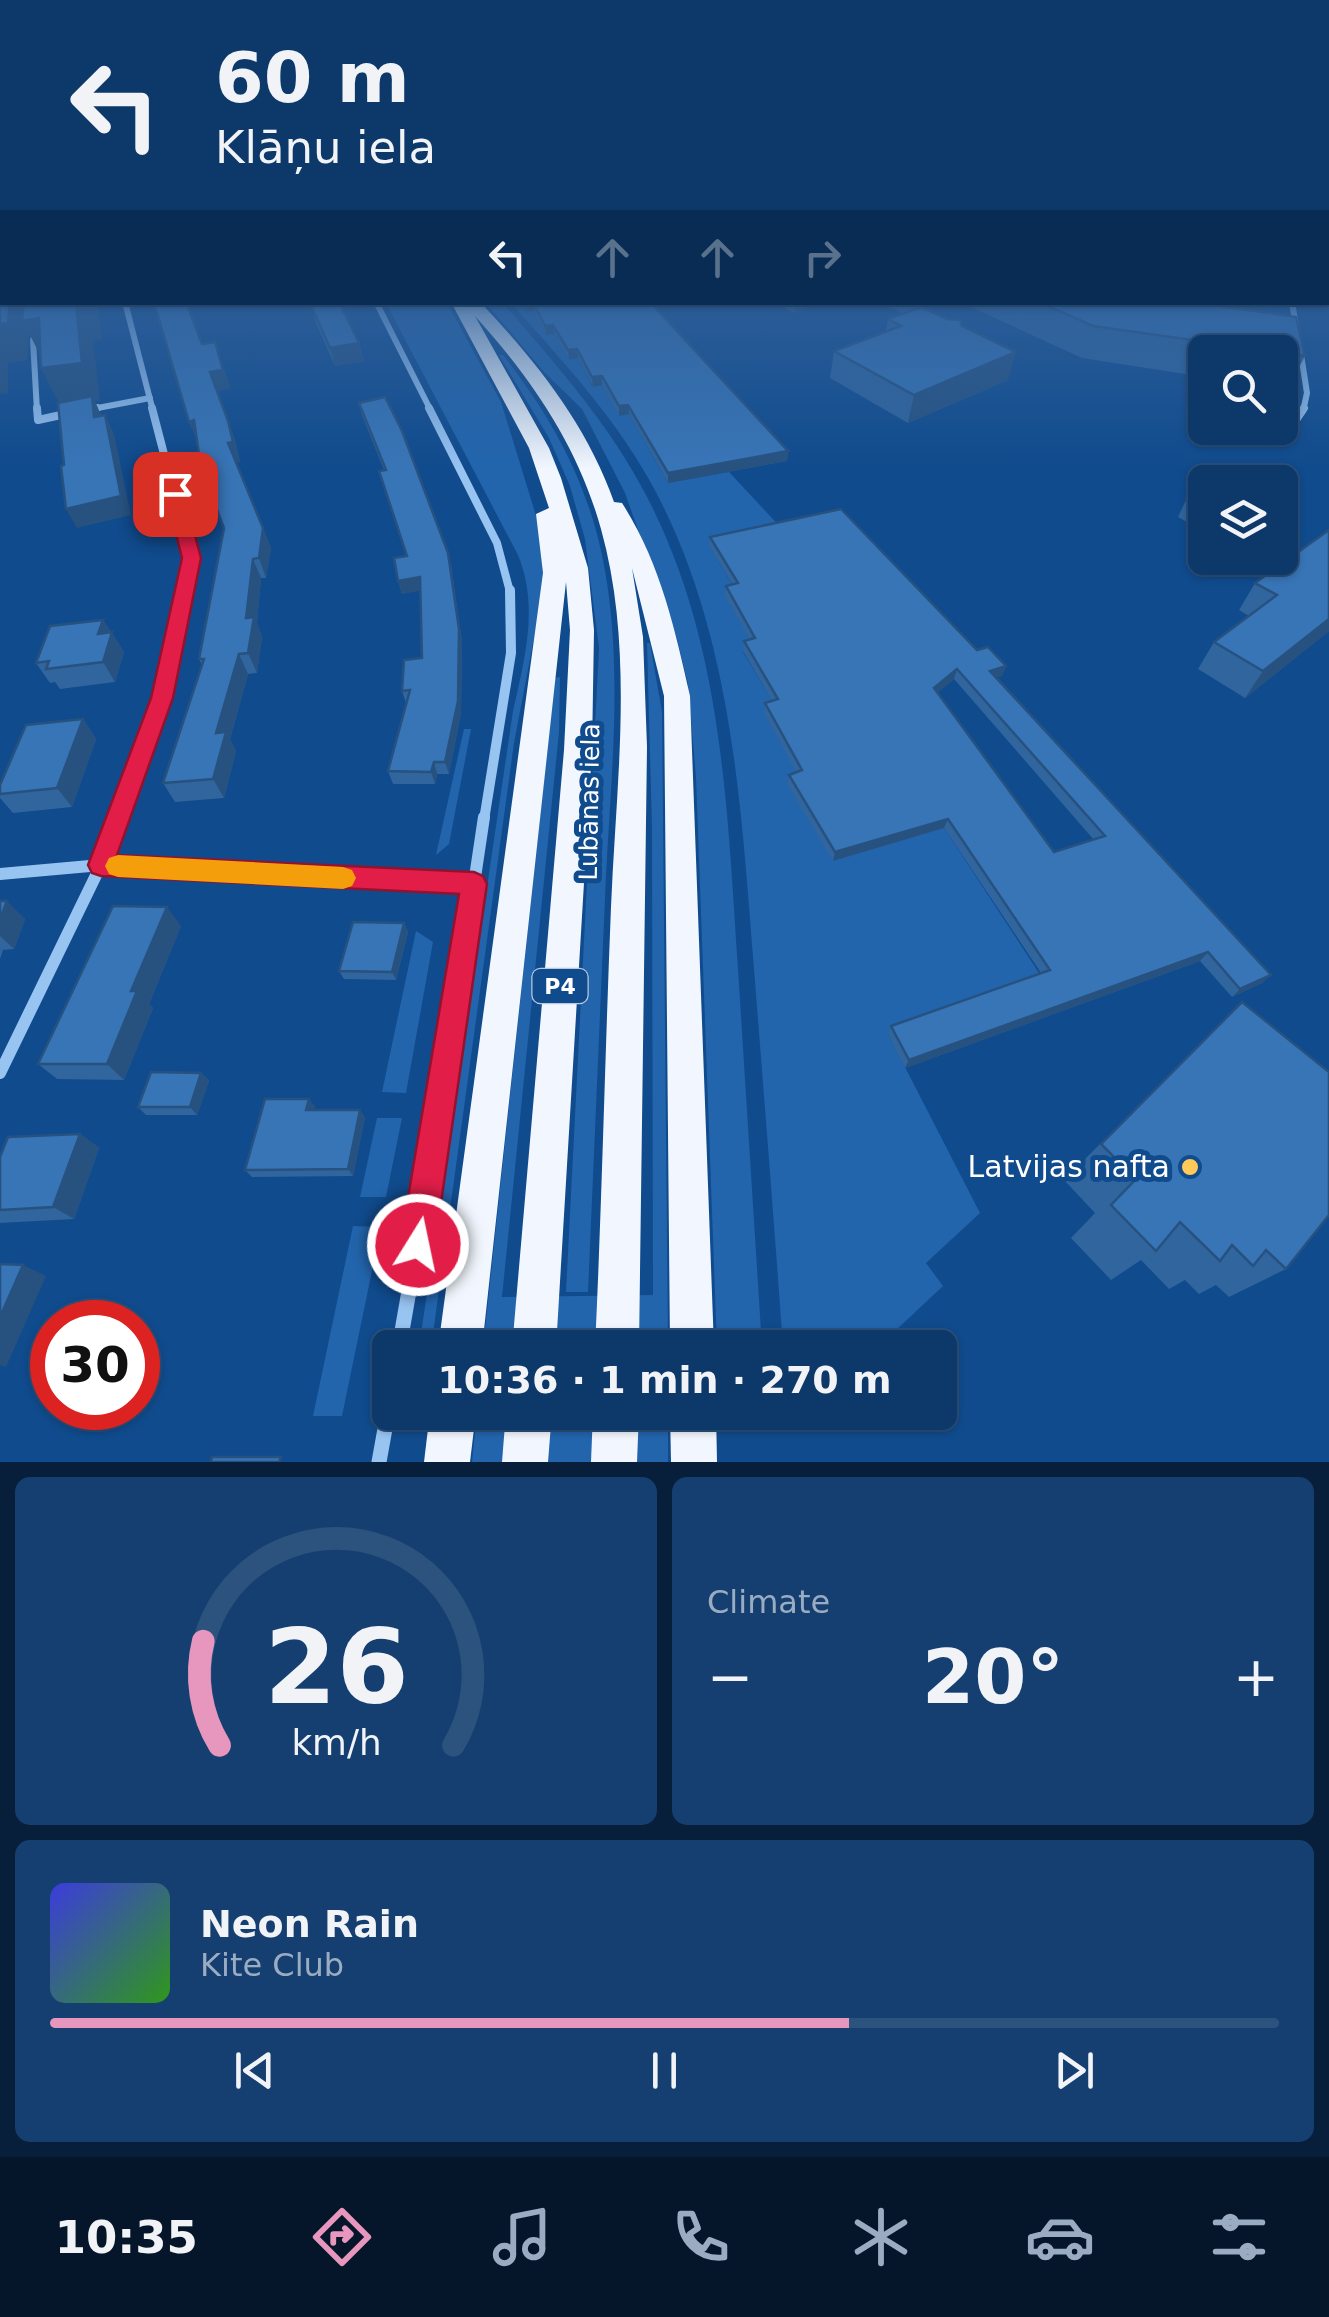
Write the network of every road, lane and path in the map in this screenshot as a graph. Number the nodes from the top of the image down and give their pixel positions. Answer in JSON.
{"nodes":[{"id":1,"x":34,"y":333,"type":"edge"},
{"id":2,"x":133,"y":333,"type":"edge"},
{"id":3,"x":392,"y":333,"type":"edge"},
{"id":4,"x":476,"y":333,"type":"edge"},
{"id":5,"x":498,"y":333,"type":"edge"},
{"id":6,"x":1298,"y":336,"type":"edge"},
{"id":7,"x":150,"y":398,"type":"junction"},
{"id":8,"x":1298,"y":420,"type":"edge"},
{"id":9,"x":539,"y":448,"type":"junction"},
{"id":10,"x":596,"y":482,"type":"junction"},
{"id":11,"x":101,"y":865,"type":"junction"},
{"id":12,"x":0,"y":874,"type":"edge"},
{"id":13,"x":474,"y":884,"type":"junction"},
{"id":14,"x":0,"y":1073,"type":"edge"},
{"id":15,"x":402,"y":1330,"type":"edge"},
{"id":16,"x":462,"y":1330,"type":"edge"},
{"id":17,"x":535,"y":1330,"type":"edge"},
{"id":18,"x":618,"y":1330,"type":"edge"},
{"id":19,"x":692,"y":1330,"type":"edge"},
{"id":20,"x":385,"y":1430,"type":"edge"},
{"id":21,"x":450,"y":1430,"type":"edge"},
{"id":22,"x":528,"y":1430,"type":"edge"},
{"id":23,"x":615,"y":1430,"type":"edge"},
{"id":24,"x":693,"y":1430,"type":"edge"},
{"id":25,"x":379,"y":1462,"type":"edge"},
{"id":26,"x":447,"y":1462,"type":"edge"},
{"id":27,"x":526,"y":1462,"type":"edge"},
{"id":28,"x":614,"y":1462,"type":"edge"},
{"id":29,"x":694,"y":1462,"type":"edge"}],
"edges":[{"from":1,"to":7,"type":"street"},
{"from":2,"to":7,"type":"street"},
{"from":3,"to":13,"type":"street"},
{"from":4,"to":9,"type":"highway","name":"Lubānas iela","number":"P4"},
{"from":5,"to":10,"type":"highway","name":"Lubānas iela"},
{"from":6,"to":8,"type":"street"},
{"from":7,"to":11,"type":"street"},
{"from":9,"to":16,"type":"highway"},
{"from":9,"to":17,"type":"highway","name":"Lubānas iela","number":"P4"},
{"from":10,"to":18,"type":"highway","name":"Lubānas iela"},
{"from":10,"to":19,"type":"highway"},
{"from":11,"to":12,"type":"street"},
{"from":11,"to":13,"type":"street"},
{"from":11,"to":14,"type":"street"},
{"from":13,"to":15,"type":"street"},
{"from":20,"to":25,"type":"street"},
{"from":21,"to":26,"type":"highway"},
{"from":22,"to":27,"type":"highway"},
{"from":23,"to":28,"type":"highway"},
{"from":24,"to":29,"type":"highway"}]}
